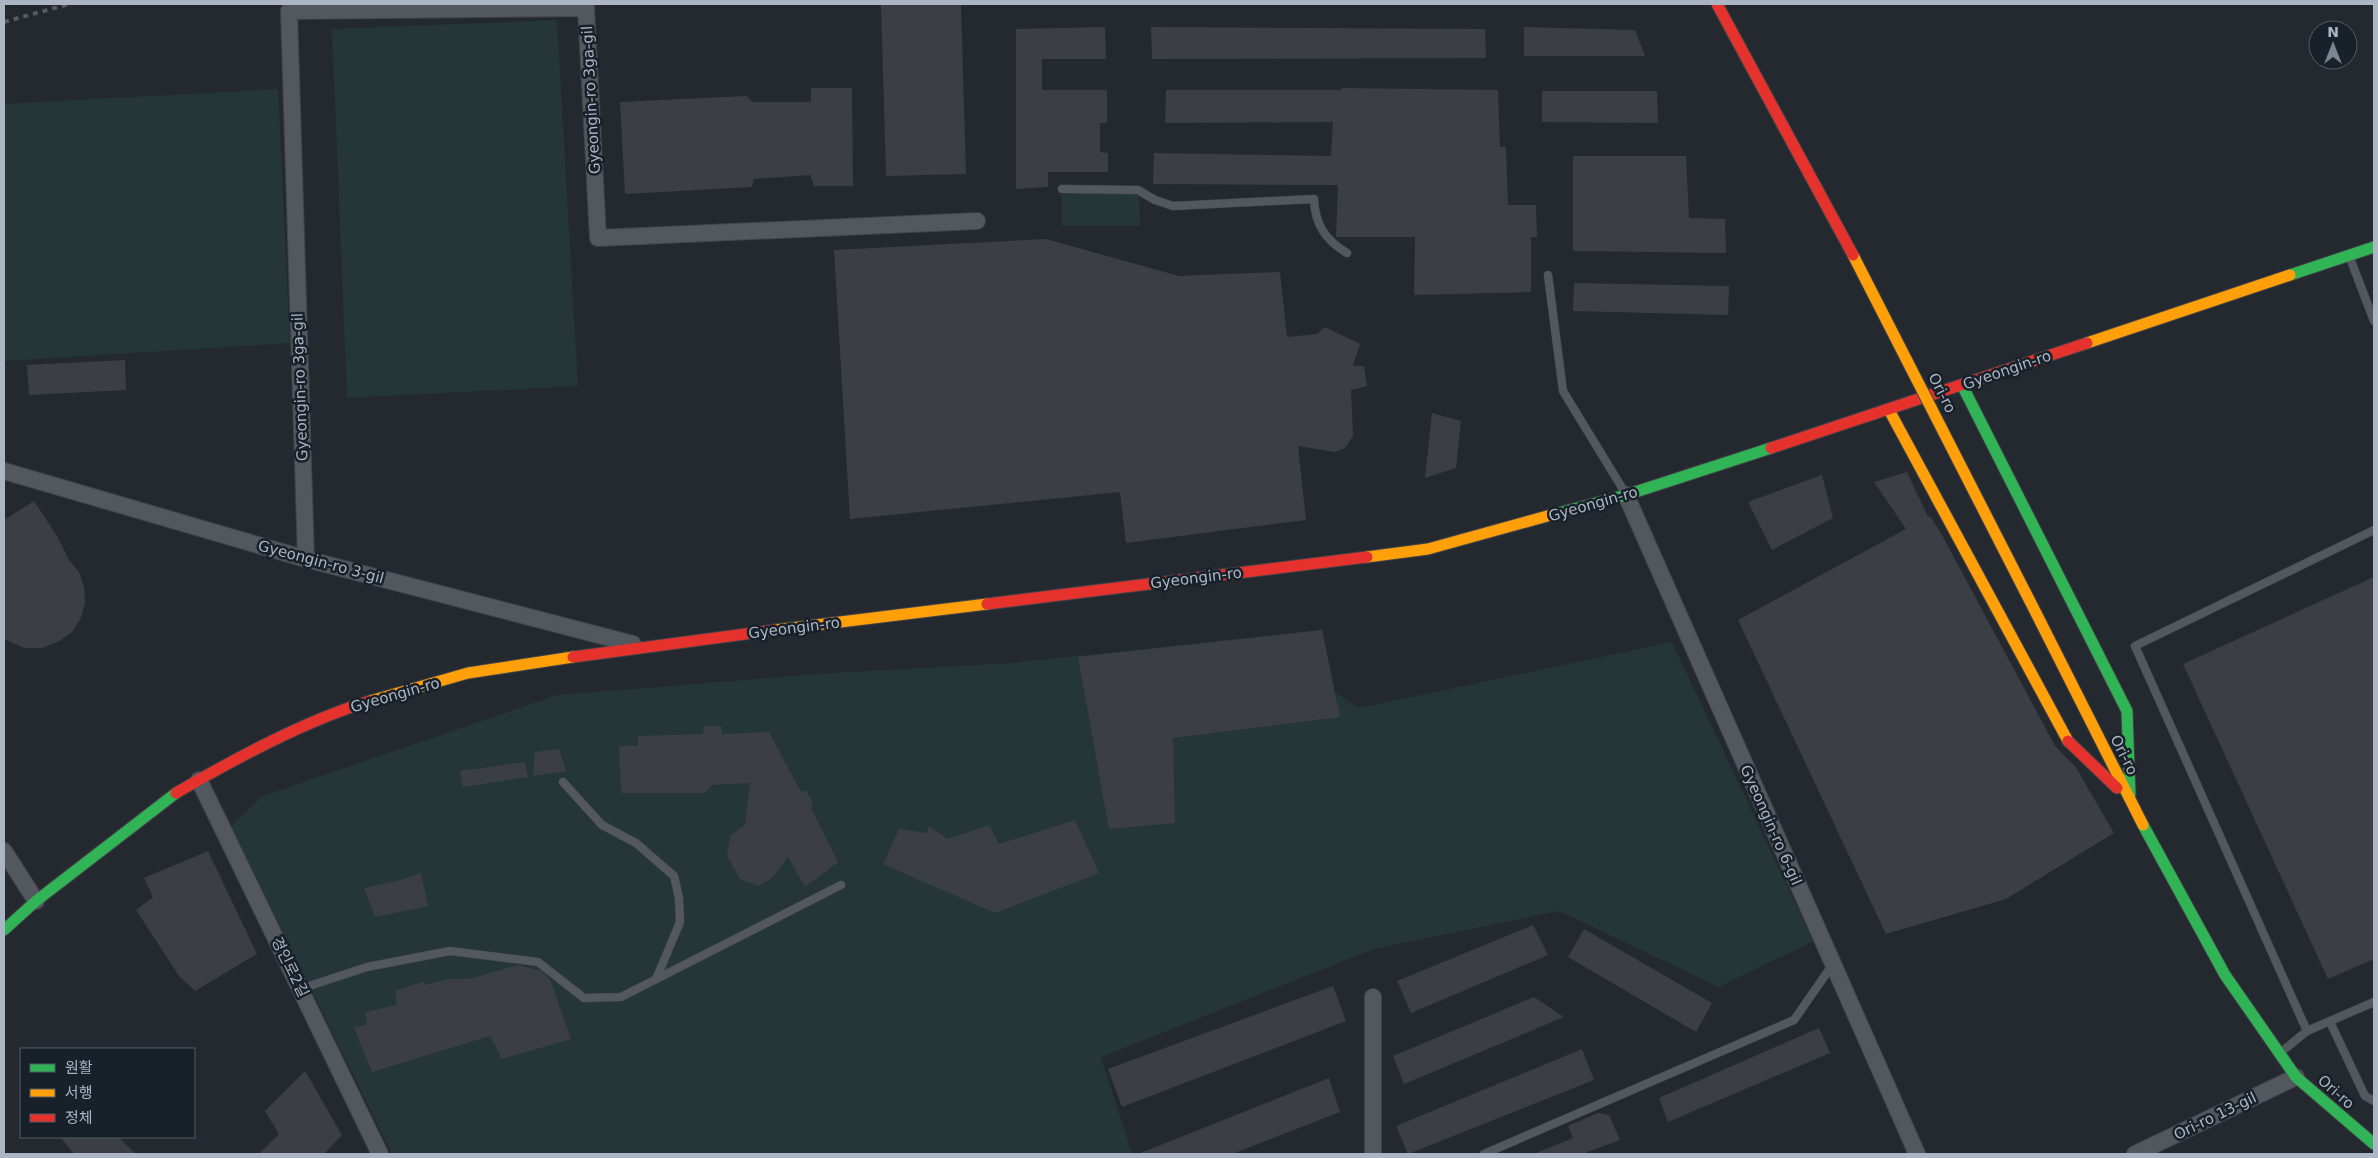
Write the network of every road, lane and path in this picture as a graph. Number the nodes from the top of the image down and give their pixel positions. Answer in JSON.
{"nodes":[{"id":1,"x":1717,"y":4,"type":"edge"},
{"id":2,"x":1062,"y":189,"type":"dead end"},
{"id":3,"x":977,"y":221,"type":"dead end"},
{"id":4,"x":2374,"y":247,"type":"edge"},
{"id":5,"x":1348,"y":254,"type":"dead end"},
{"id":6,"x":2349,"y":255,"type":"junction"},
{"id":7,"x":1548,"y":275,"type":"dead end"},
{"id":8,"x":2374,"y":321,"type":"edge"},
{"id":9,"x":1962,"y":385,"type":"junction"},
{"id":10,"x":1889,"y":410,"type":"junction"},
{"id":11,"x":4,"y":471,"type":"edge"},
{"id":12,"x":1626,"y":495,"type":"junction"},
{"id":13,"x":2374,"y":530,"type":"edge"},
{"id":14,"x":306,"y":559,"type":"junction"},
{"id":15,"x":641,"y":647,"type":"junction"},
{"id":16,"x":199,"y":780,"type":"junction"},
{"id":17,"x":564,"y":782,"type":"dead end"},
{"id":18,"x":2130,"y":801,"type":"junction"},
{"id":19,"x":4,"y":851,"type":"edge"},
{"id":20,"x":841,"y":885,"type":"dead end"},
{"id":21,"x":36,"y":901,"type":"junction"},
{"id":22,"x":4,"y":930,"type":"edge"},
{"id":23,"x":1833,"y":964,"type":"junction"},
{"id":24,"x":657,"y":977,"type":"junction"},
{"id":25,"x":300,"y":988,"type":"junction"},
{"id":26,"x":1373,"y":997,"type":"dead end"},
{"id":27,"x":2374,"y":1002,"type":"edge"},
{"id":28,"x":2330,"y":1022,"type":"junction"},
{"id":29,"x":2307,"y":1032,"type":"junction"},
{"id":30,"x":2278,"y":1054,"type":"junction"},
{"id":31,"x":2296,"y":1077,"type":"junction"},
{"id":32,"x":2374,"y":1101,"type":"edge"},
{"id":33,"x":2374,"y":1144,"type":"edge"},
{"id":34,"x":380,"y":1154,"type":"edge"},
{"id":35,"x":1373,"y":1154,"type":"edge"},
{"id":36,"x":1484,"y":1154,"type":"edge"},
{"id":37,"x":1917,"y":1154,"type":"edge"},
{"id":38,"x":2135,"y":1154,"type":"edge"}],
"edges":[{"from":1,"to":18,"type":"main road","name":"Ori-ro","bridge":true},
{"from":2,"to":5,"type":"lane"},
{"from":3,"to":14,"type":"street","name":"Gyeongin-ro 3ga-gil"},
{"from":4,"to":6,"type":"main road","name":"Gyeongin-ro"},
{"from":6,"to":8,"type":"lane"},
{"from":6,"to":9,"type":"main road","name":"Gyeongin-ro"},
{"from":7,"to":12,"type":"lane"},
{"from":9,"to":10,"type":"main road","name":"Gyeongin-ro"},
{"from":9,"to":18,"type":"main road","name":"Ori-ro"},
{"from":10,"to":12,"type":"main road","name":"Gyeongin-ro"},
{"from":10,"to":18,"type":"main road","name":"Ori-ro"},
{"from":11,"to":14,"type":"street","name":"Gyeongin-ro 3-gil"},
{"from":12,"to":15,"type":"main road","name":"Gyeongin-ro"},
{"from":12,"to":23,"type":"street","name":"Gyeongin-ro 6-gil"},
{"from":13,"to":29,"type":"lane"},
{"from":14,"to":15,"type":"street","name":"Gyeongin-ro 3-gil"},
{"from":15,"to":16,"type":"main road","name":"Gyeongin-ro"},
{"from":16,"to":21,"type":"main road","name":"Gyeongin-ro"},
{"from":16,"to":25,"type":"street","name":"경인로2길"},
{"from":17,"to":24,"type":"lane"},
{"from":18,"to":30,"type":"main road","name":"Ori-ro"},
{"from":19,"to":21,"type":"street"},
{"from":20,"to":24,"type":"lane"},
{"from":21,"to":22,"type":"main road","name":"Gyeongin-ro"},
{"from":23,"to":36,"type":"lane"},
{"from":23,"to":37,"type":"street","name":"Gyeongin-ro 6-gil"},
{"from":24,"to":25,"type":"lane"},
{"from":25,"to":34,"type":"street","name":"경인로2길"},
{"from":26,"to":35,"type":"street"},
{"from":27,"to":28,"type":"lane"},
{"from":28,"to":29,"type":"lane"},
{"from":28,"to":32,"type":"lane"},
{"from":29,"to":30,"type":"lane"},
{"from":30,"to":31,"type":"main road","name":"Ori-ro"},
{"from":31,"to":33,"type":"main road","name":"Ori-ro"},
{"from":31,"to":38,"type":"street","name":"Ori-ro 13-gil"}]}
